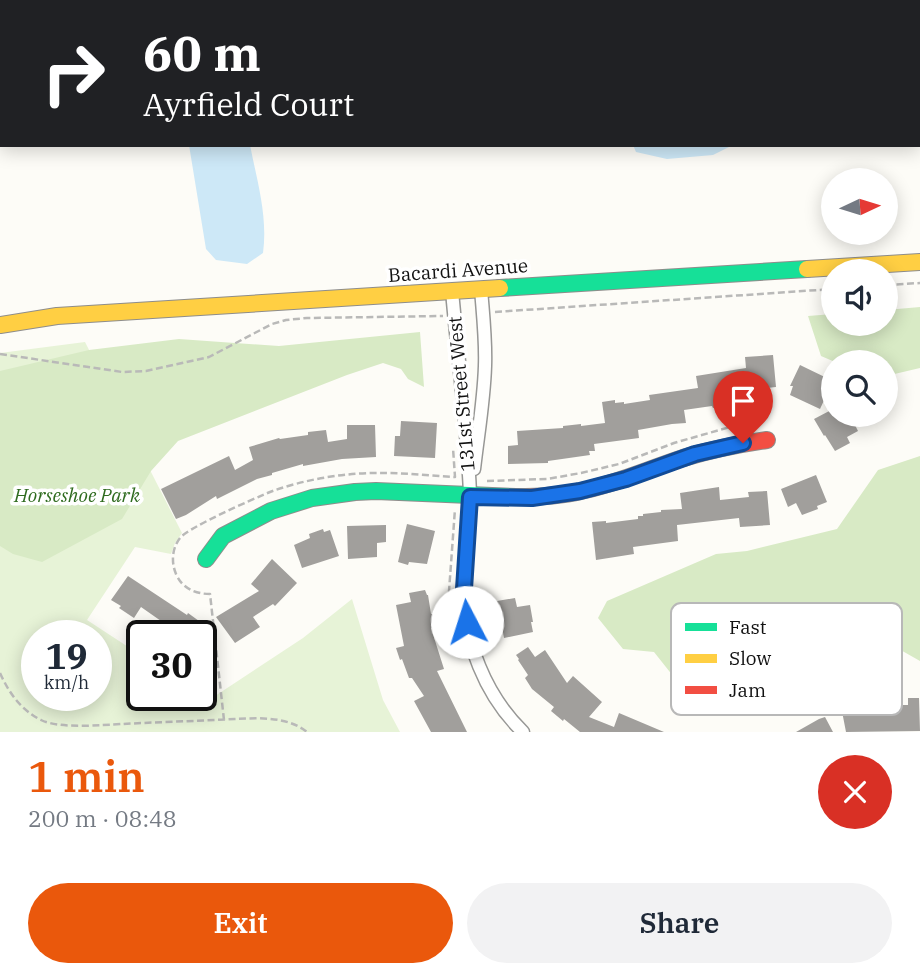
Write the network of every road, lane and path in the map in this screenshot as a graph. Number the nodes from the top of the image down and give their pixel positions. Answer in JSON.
{"nodes":[{"id":1,"x":920,"y":262,"type":"edge"},
{"id":2,"x":920,"y":283,"type":"edge"},
{"id":3,"x":898,"y":284,"type":"edge"},
{"id":4,"x":481,"y":289,"type":"junction"},
{"id":5,"x":821,"y":290,"type":"edge"},
{"id":6,"x":453,"y":291,"type":"junction"},
{"id":7,"x":483,"y":313,"type":"junction"},
{"id":8,"x":455,"y":315,"type":"junction"},
{"id":9,"x":0,"y":325,"type":"edge"},
{"id":10,"x":0,"y":354,"type":"edge"},
{"id":11,"x":744,"y":423,"type":"dead end"},
{"id":12,"x":767,"y":440,"type":"dead end"},
{"id":13,"x":487,"y":481,"type":"dead end"},
{"id":14,"x":470,"y":497,"type":"junction"},
{"id":15,"x":206,"y":559,"type":"dead end"},
{"id":16,"x":210,"y":594,"type":"dead end"},
{"id":17,"x":0,"y":673,"type":"edge"},
{"id":18,"x":224,"y":720,"type":"junction"},
{"id":19,"x":307,"y":732,"type":"edge"},
{"id":20,"x":523,"y":732,"type":"edge"}],
"edges":[{"from":1,"to":4,"type":"street","name":"Bacardi Avenue"},
{"from":2,"to":3,"type":"path"},
{"from":4,"to":6,"type":"street","name":"Bacardi Avenue"},
{"from":4,"to":7,"type":"street"},
{"from":5,"to":7,"type":"path"},
{"from":6,"to":8,"type":"street","name":"131st Street West"},
{"from":6,"to":9,"type":"street","name":"Bacardi Avenue"},
{"from":7,"to":14,"type":"street"},
{"from":8,"to":10,"type":"path"},
{"from":8,"to":14,"type":"street","name":"131st Street West"},
{"from":11,"to":13,"type":"path"},
{"from":12,"to":14,"type":"street"},
{"from":14,"to":15,"type":"street"},
{"from":14,"to":20,"type":"street","name":"131st Street West"},
{"from":16,"to":18,"type":"path"},
{"from":17,"to":18,"type":"path"},
{"from":18,"to":19,"type":"path"}]}
